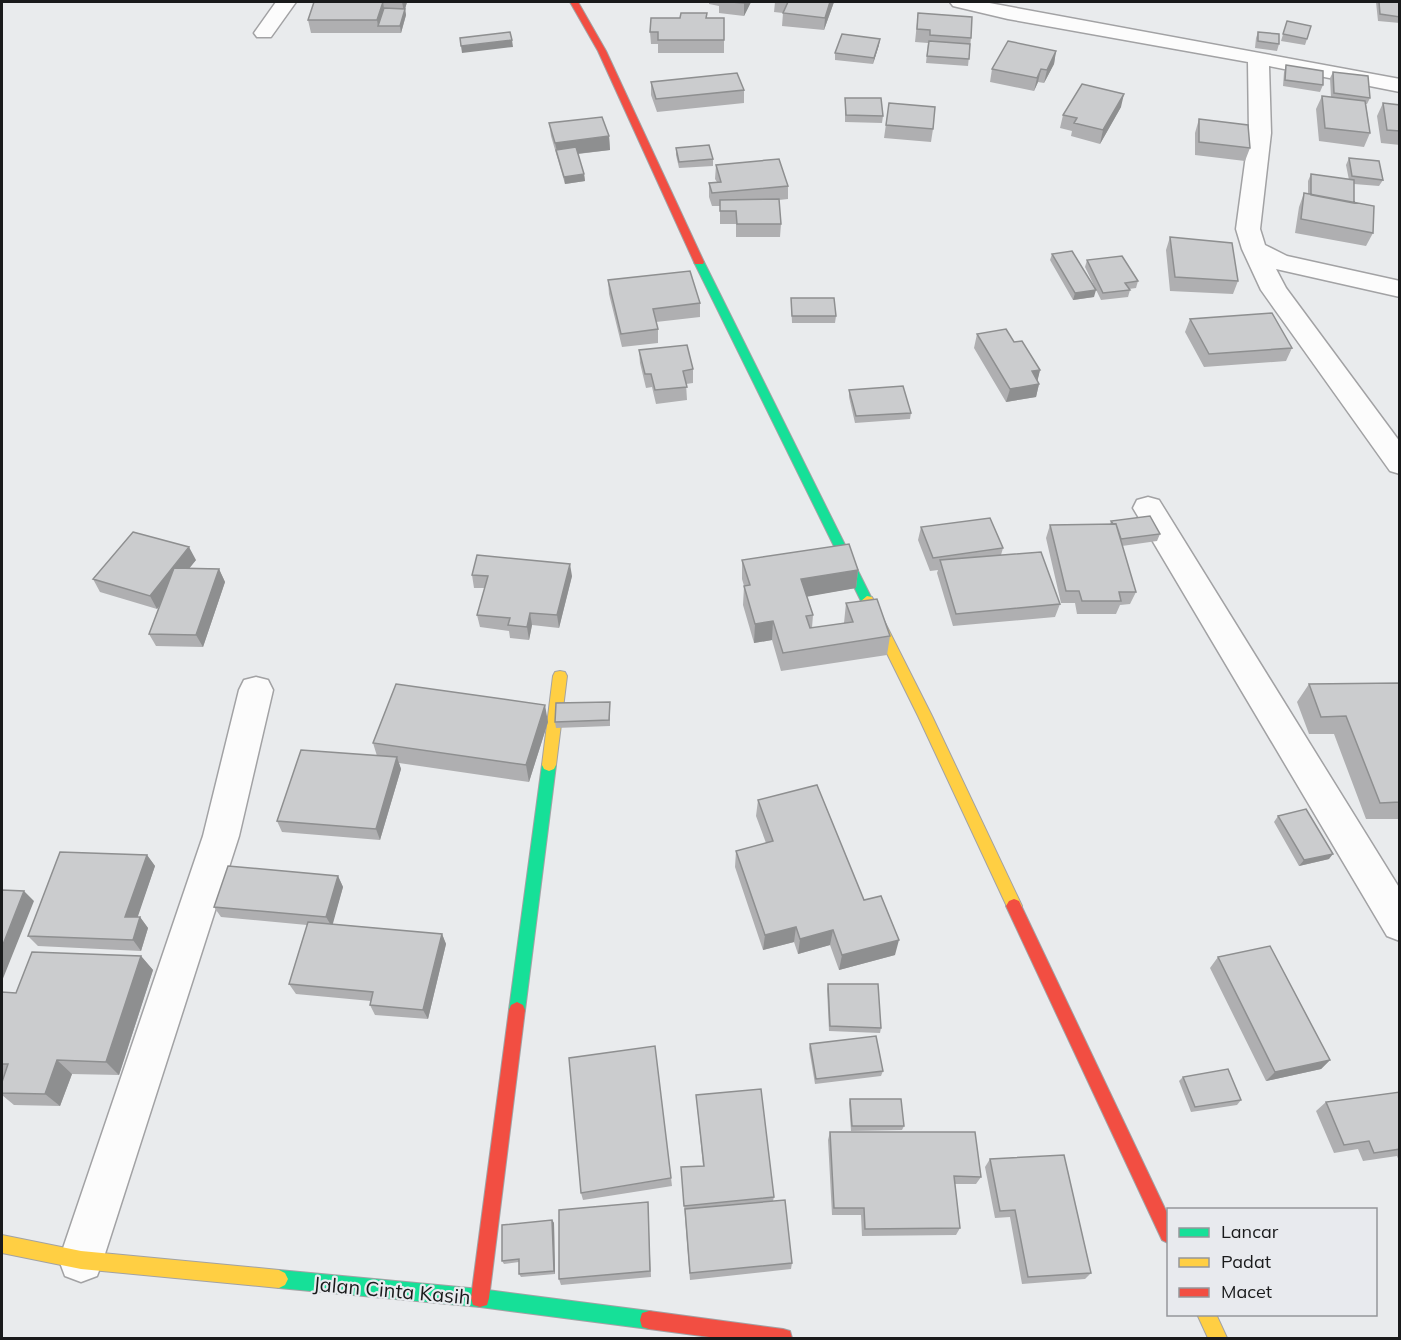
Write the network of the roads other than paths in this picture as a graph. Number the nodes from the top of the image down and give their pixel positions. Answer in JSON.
{"nodes":[{"id":1,"x":286,"y":2,"type":"edge"},
{"id":2,"x":574,"y":2,"type":"edge"},
{"id":3,"x":960,"y":2,"type":"edge"},
{"id":4,"x":264,"y":33,"type":"dead end"},
{"id":5,"x":1258,"y":58,"type":"junction"},
{"id":6,"x":1400,"y":86,"type":"edge"},
{"id":7,"x":1254,"y":249,"type":"junction"},
{"id":8,"x":1400,"y":289,"type":"edge"},
{"id":9,"x":1400,"y":464,"type":"edge"},
{"id":10,"x":1148,"y":508,"type":"dead end"},
{"id":11,"x":560,"y":676,"type":"dead end"},
{"id":12,"x":256,"y":690,"type":"dead end"},
{"id":13,"x":1400,"y":924,"type":"edge"},
{"id":14,"x":1167,"y":1232,"type":"edge"},
{"id":15,"x":2,"y":1244,"type":"edge"},
{"id":16,"x":81,"y":1260,"type":"junction"},
{"id":17,"x":480,"y":1298,"type":"junction"},
{"id":18,"x":1207,"y":1316,"type":"edge"},
{"id":19,"x":783,"y":1338,"type":"edge"},
{"id":20,"x":1218,"y":1338,"type":"edge"}],
"edges":[{"from":1,"to":4,"type":"street"},
{"from":2,"to":14,"type":"street"},
{"from":3,"to":5,"type":"street"},
{"from":5,"to":6,"type":"street"},
{"from":5,"to":7,"type":"street"},
{"from":7,"to":8,"type":"street"},
{"from":7,"to":9,"type":"street"},
{"from":10,"to":13,"type":"street"},
{"from":11,"to":17,"type":"street"},
{"from":12,"to":16,"type":"street"},
{"from":15,"to":16,"type":"street","name":"Jalan Cinta Kasih"},
{"from":16,"to":17,"type":"street","name":"Jalan Cinta Kasih"},
{"from":17,"to":19,"type":"street","name":"Jalan Cinta Kasih"},
{"from":18,"to":20,"type":"street"}]}
